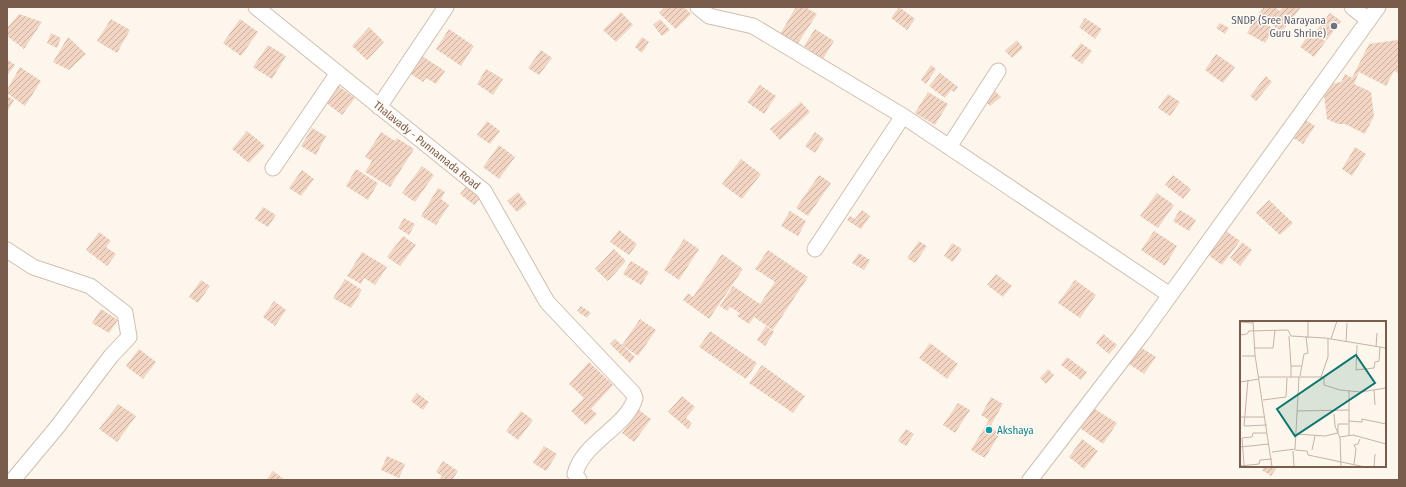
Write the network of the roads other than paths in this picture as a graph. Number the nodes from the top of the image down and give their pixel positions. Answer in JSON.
{"nodes":[{"id":1,"x":256,"y":7,"type":"edge"},
{"id":2,"x":446,"y":7,"type":"edge"},
{"id":3,"x":698,"y":7,"type":"edge"},
{"id":4,"x":1352,"y":7,"type":"edge"},
{"id":5,"x":1378,"y":7,"type":"edge"},
{"id":6,"x":1368,"y":20,"type":"junction"},
{"id":7,"x":998,"y":71,"type":"dead end"},
{"id":8,"x":338,"y":73,"type":"junction"},
{"id":9,"x":380,"y":106,"type":"junction"},
{"id":10,"x":903,"y":116,"type":"junction"},
{"id":11,"x":949,"y":146,"type":"junction"},
{"id":12,"x":274,"y":168,"type":"dead end"},
{"id":13,"x":815,"y":249,"type":"dead end"},
{"id":14,"x":7,"y":250,"type":"edge"},
{"id":15,"x":1170,"y":295,"type":"junction"},
{"id":16,"x":12,"y":480,"type":"edge"},
{"id":17,"x":579,"y":480,"type":"edge"},
{"id":18,"x":1030,"y":480,"type":"edge"}],
"edges":[{"from":1,"to":8,"type":"street","name":"Thalavady - Punnamada Road"},
{"from":2,"to":9,"type":"street"},
{"from":3,"to":10,"type":"street"},
{"from":4,"to":6,"type":"street"},
{"from":5,"to":6,"type":"street"},
{"from":6,"to":15,"type":"street"},
{"from":7,"to":11,"type":"street"},
{"from":8,"to":9,"type":"street","name":"Thalavady - Punnamada Road"},
{"from":8,"to":12,"type":"street"},
{"from":9,"to":17,"type":"street","name":"Thalavady - Punnamada Road"},
{"from":10,"to":11,"type":"street"},
{"from":10,"to":13,"type":"street"},
{"from":11,"to":15,"type":"street"},
{"from":14,"to":16,"type":"street"},
{"from":15,"to":18,"type":"street"}]}
